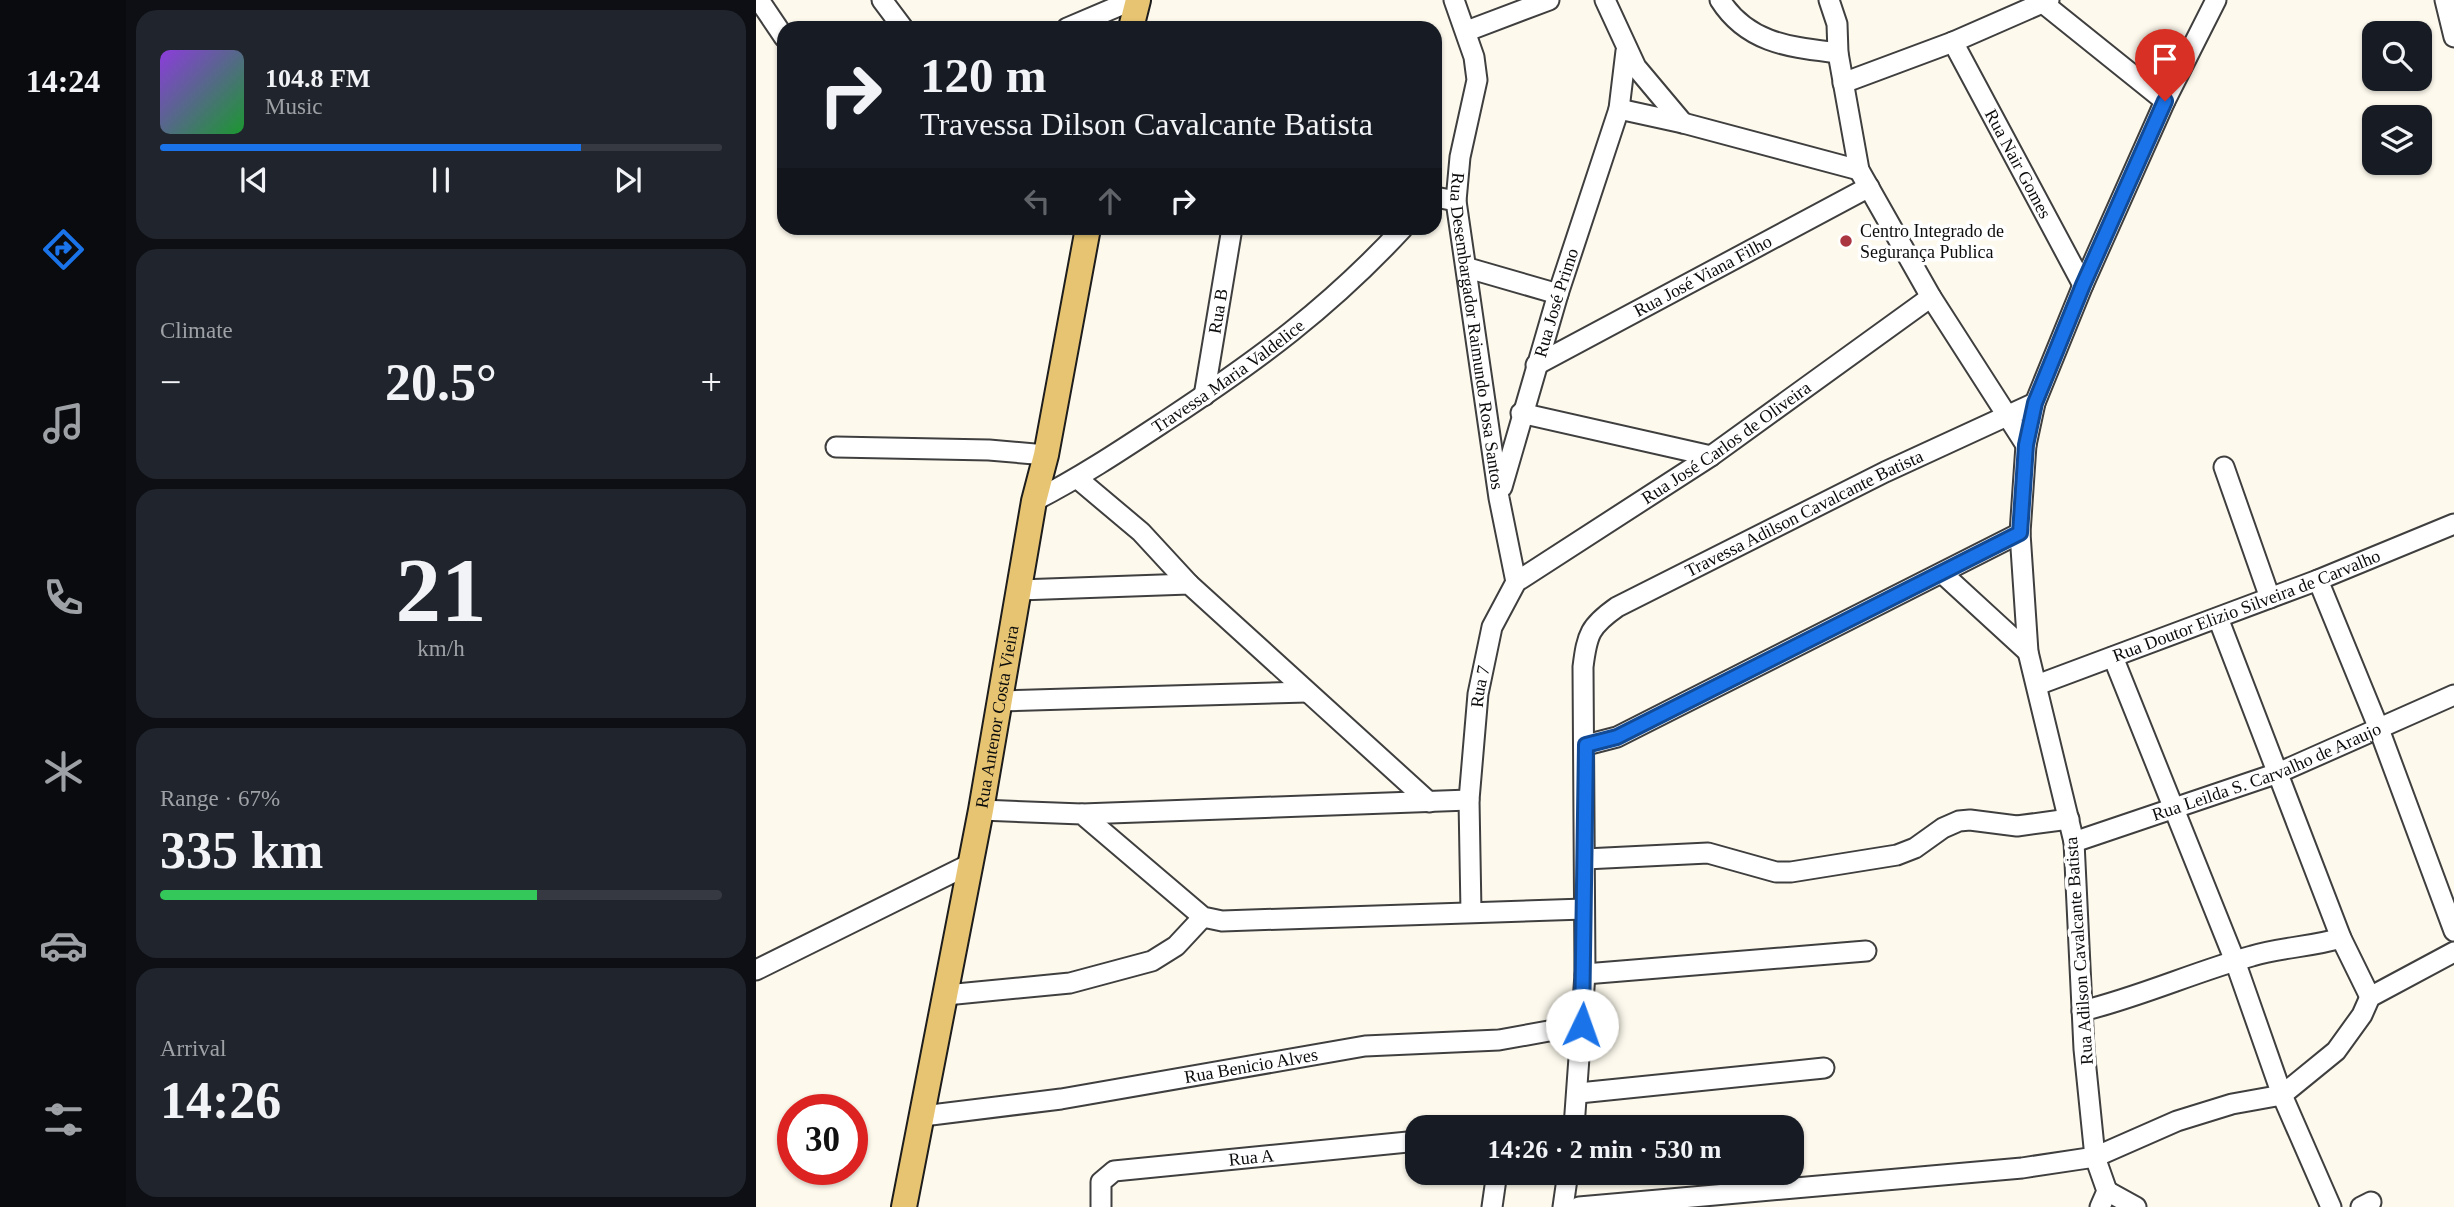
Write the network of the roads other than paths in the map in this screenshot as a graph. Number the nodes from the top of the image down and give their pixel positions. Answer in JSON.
{"nodes":[{"id":1,"x":759,"y":0,"type":"edge"},
{"id":2,"x":1135,"y":0,"type":"edge"},
{"id":3,"x":1454,"y":0,"type":"edge"},
{"id":4,"x":1549,"y":0,"type":"edge"},
{"id":5,"x":1605,"y":0,"type":"edge"},
{"id":6,"x":1720,"y":0,"type":"edge"},
{"id":7,"x":1829,"y":0,"type":"edge"},
{"id":8,"x":2216,"y":0,"type":"edge"},
{"id":9,"x":2445,"y":0,"type":"edge"},
{"id":10,"x":888,"y":2,"type":"edge"},
{"id":11,"x":2046,"y":2,"type":"edge"},
{"id":12,"x":899,"y":21,"type":"edge"},
{"id":13,"x":1084,"y":21,"type":"edge"},
{"id":14,"x":1132,"y":21,"type":"edge"},
{"id":15,"x":777,"y":27,"type":"edge"},
{"id":16,"x":1467,"y":31,"type":"junction"},
{"id":17,"x":2454,"y":37,"type":"edge"},
{"id":18,"x":1953,"y":42,"type":"junction"},
{"id":19,"x":1626,"y":51,"type":"junction"},
{"id":20,"x":1838,"y":53,"type":"junction"},
{"id":21,"x":1843,"y":83,"type":"junction"},
{"id":22,"x":2165,"y":101,"type":"junction"},
{"id":23,"x":1619,"y":109,"type":"junction"},
{"id":24,"x":1683,"y":123,"type":"junction"},
{"id":25,"x":1864,"y":178,"type":"junction"},
{"id":26,"x":1442,"y":198,"type":"edge"},
{"id":27,"x":1456,"y":201,"type":"junction"},
{"id":28,"x":1087,"y":235,"type":"edge"},
{"id":29,"x":1231,"y":235,"type":"edge"},
{"id":30,"x":1396,"y":235,"type":"edge"},
{"id":31,"x":1468,"y":268,"type":"junction"},
{"id":32,"x":2083,"y":285,"type":"junction"},
{"id":33,"x":1558,"y":294,"type":"junction"},
{"id":34,"x":1931,"y":297,"type":"junction"},
{"id":35,"x":1536,"y":365,"type":"junction"},
{"id":36,"x":1204,"y":396,"type":"junction"},
{"id":37,"x":2035,"y":403,"type":"junction"},
{"id":38,"x":1521,"y":413,"type":"junction"},
{"id":39,"x":2006,"y":416,"type":"junction"},
{"id":40,"x":2026,"y":445,"type":"junction"},
{"id":41,"x":836,"y":447,"type":"dead end"},
{"id":42,"x":1046,"y":456,"type":"junction"},
{"id":43,"x":1711,"y":456,"type":"junction"},
{"id":44,"x":2224,"y":467,"type":"dead end"},
{"id":45,"x":1078,"y":479,"type":"junction"},
{"id":46,"x":1499,"y":498,"type":"junction"},
{"id":47,"x":1034,"y":501,"type":"junction"},
{"id":48,"x":2454,"y":524,"type":"edge"},
{"id":49,"x":2020,"y":533,"type":"junction"},
{"id":50,"x":1943,"y":574,"type":"junction"},
{"id":51,"x":2318,"y":580,"type":"junction"},
{"id":52,"x":1516,"y":582,"type":"junction"},
{"id":53,"x":1189,"y":583,"type":"junction"},
{"id":54,"x":1019,"y":590,"type":"junction"},
{"id":55,"x":2270,"y":598,"type":"junction"},
{"id":56,"x":2218,"y":618,"type":"junction"},
{"id":57,"x":2028,"y":652,"type":"junction"},
{"id":58,"x":2113,"y":657,"type":"junction"},
{"id":59,"x":2037,"y":685,"type":"junction"},
{"id":60,"x":1307,"y":692,"type":"junction"},
{"id":61,"x":2454,"y":695,"type":"edge"},
{"id":62,"x":1000,"y":701,"type":"junction"},
{"id":63,"x":2379,"y":729,"type":"junction"},
{"id":64,"x":1586,"y":745,"type":"junction"},
{"id":65,"x":2278,"y":773,"type":"junction"},
{"id":66,"x":1469,"y":800,"type":"junction"},
{"id":67,"x":1429,"y":802,"type":"junction"},
{"id":68,"x":2174,"y":808,"type":"junction"},
{"id":69,"x":981,"y":810,"type":"junction"},
{"id":70,"x":1082,"y":814,"type":"junction"},
{"id":71,"x":2069,"y":819,"type":"junction"},
{"id":72,"x":2074,"y":842,"type":"junction"},
{"id":73,"x":1585,"y":859,"type":"junction"},
{"id":74,"x":970,"y":864,"type":"junction"},
{"id":75,"x":1584,"y":909,"type":"junction"},
{"id":76,"x":1471,"y":912,"type":"junction"},
{"id":77,"x":1203,"y":917,"type":"junction"},
{"id":78,"x":2454,"y":931,"type":"edge"},
{"id":79,"x":2341,"y":938,"type":"junction"},
{"id":80,"x":1866,"y":951,"type":"dead end"},
{"id":81,"x":2454,"y":953,"type":"edge"},
{"id":82,"x":2235,"y":961,"type":"junction"},
{"id":83,"x":756,"y":970,"type":"edge"},
{"id":84,"x":1585,"y":974,"type":"junction"},
{"id":85,"x":946,"y":995,"type":"junction"},
{"id":86,"x":2370,"y":997,"type":"junction"},
{"id":87,"x":2082,"y":1010,"type":"junction"},
{"id":88,"x":1582,"y":1025,"type":"junction"},
{"id":89,"x":1824,"y":1068,"type":"dead end"},
{"id":90,"x":1579,"y":1093,"type":"junction"},
{"id":91,"x":2282,"y":1095,"type":"junction"},
{"id":92,"x":1576,"y":1115,"type":"edge"},
{"id":93,"x":923,"y":1116,"type":"junction"},
{"id":94,"x":1405,"y":1142,"type":"edge"},
{"id":95,"x":2095,"y":1157,"type":"junction"},
{"id":96,"x":1495,"y":1185,"type":"edge"},
{"id":97,"x":1566,"y":1185,"type":"edge"},
{"id":98,"x":2104,"y":1199,"type":"edge"},
{"id":99,"x":1100,"y":1200,"type":"edge"},
{"id":100,"x":904,"y":1207,"type":"edge"},
{"id":101,"x":1492,"y":1207,"type":"edge"},
{"id":102,"x":1563,"y":1207,"type":"edge"},
{"id":103,"x":1579,"y":1207,"type":"edge"},
{"id":104,"x":2136,"y":1207,"type":"edge"},
{"id":105,"x":2331,"y":1207,"type":"edge"}],
"edges":[{"from":1,"to":15,"type":"street"},
{"from":2,"to":13,"type":"street"},
{"from":2,"to":14,"type":"main road"},
{"from":3,"to":16,"type":"street","name":"Rua Desembargador Raimundo Rosa Santos"},
{"from":4,"to":16,"type":"street"},
{"from":5,"to":19,"type":"street"},
{"from":6,"to":20,"type":"street"},
{"from":7,"to":20,"type":"street"},
{"from":8,"to":22,"type":"street","name":"Rua Adilson Cavalcante Batista"},
{"from":9,"to":17,"type":"street"},
{"from":10,"to":12,"type":"street"},
{"from":11,"to":18,"type":"street"},
{"from":11,"to":22,"type":"street"},
{"from":16,"to":27,"type":"street","name":"Rua Desembargador Raimundo Rosa Santos"},
{"from":18,"to":21,"type":"street"},
{"from":18,"to":32,"type":"street","name":"Rua Nair Gomes"},
{"from":19,"to":23,"type":"street","name":"Rua José Primo"},
{"from":19,"to":24,"type":"street"},
{"from":20,"to":21,"type":"street"},
{"from":21,"to":25,"type":"street"},
{"from":22,"to":32,"type":"street","name":"Rua Adilson Cavalcante Batista"},
{"from":23,"to":24,"type":"street"},
{"from":23,"to":33,"type":"street","name":"Rua José Primo"},
{"from":24,"to":25,"type":"street"},
{"from":25,"to":34,"type":"street"},
{"from":25,"to":35,"type":"street","name":"Rua José Viana Filho"},
{"from":26,"to":27,"type":"street"},
{"from":27,"to":31,"type":"street","name":"Rua Desembargador Raimundo Rosa Santos"},
{"from":28,"to":42,"type":"main road","name":"Rua Antenor Costa Vieira"},
{"from":29,"to":36,"type":"street","name":"Rua B"},
{"from":30,"to":36,"type":"street","name":"Travessa Maria Valdelice"},
{"from":31,"to":33,"type":"street"},
{"from":31,"to":46,"type":"street","name":"Rua Desembargador Raimundo Rosa Santos"},
{"from":32,"to":37,"type":"street","name":"Rua Adilson Cavalcante Batista"},
{"from":33,"to":35,"type":"street","name":"Rua José Primo"},
{"from":34,"to":39,"type":"street"},
{"from":34,"to":43,"type":"street","name":"Rua José Carlos de Oliveira"},
{"from":35,"to":38,"type":"street","name":"Rua José Primo"},
{"from":36,"to":45,"type":"street","name":"Travessa Maria Valdelice"},
{"from":37,"to":39,"type":"street","name":"Travessa Adilson Cavalcante Batista"},
{"from":37,"to":40,"type":"street","name":"Rua Adilson Cavalcante Batista"},
{"from":38,"to":43,"type":"street"},
{"from":38,"to":46,"type":"street","name":"Rua José Primo"},
{"from":39,"to":40,"type":"street"},
{"from":39,"to":64,"type":"street","name":"Travessa Adilson Cavalcante Batista"},
{"from":40,"to":49,"type":"street","name":"Rua Adilson Cavalcante Batista"},
{"from":41,"to":42,"type":"street"},
{"from":42,"to":47,"type":"main road","name":"Rua Antenor Costa Vieira"},
{"from":43,"to":52,"type":"street","name":"Rua José Carlos de Oliveira"},
{"from":44,"to":55,"type":"street"},
{"from":45,"to":47,"type":"street","name":"Travessa Maria Valdelice"},
{"from":45,"to":53,"type":"street"},
{"from":46,"to":52,"type":"street","name":"Rua Desembargador Raimundo Rosa Santos"},
{"from":47,"to":54,"type":"main road","name":"Rua Antenor Costa Vieira"},
{"from":48,"to":51,"type":"street","name":"Rua Doutor Elizio Silveira de Carvalho"},
{"from":49,"to":50,"type":"street"},
{"from":49,"to":57,"type":"street","name":"Rua Adilson Cavalcante Batista"},
{"from":50,"to":57,"type":"street"},
{"from":50,"to":64,"type":"street"},
{"from":51,"to":55,"type":"street","name":"Rua Doutor Elizio Silveira de Carvalho"},
{"from":51,"to":63,"type":"street"},
{"from":52,"to":66,"type":"street","name":"Rua 7"},
{"from":53,"to":54,"type":"street"},
{"from":53,"to":60,"type":"street"},
{"from":54,"to":62,"type":"main road","name":"Rua Antenor Costa Vieira"},
{"from":55,"to":56,"type":"street","name":"Rua Doutor Elizio Silveira de Carvalho"},
{"from":56,"to":58,"type":"street","name":"Rua Doutor Elizio Silveira de Carvalho"},
{"from":56,"to":65,"type":"street"},
{"from":57,"to":59,"type":"street","name":"Rua Adilson Cavalcante Batista"},
{"from":58,"to":59,"type":"street","name":"Rua Doutor Elizio Silveira de Carvalho"},
{"from":58,"to":68,"type":"street"},
{"from":59,"to":71,"type":"street","name":"Rua Adilson Cavalcante Batista"},
{"from":60,"to":62,"type":"street"},
{"from":60,"to":67,"type":"street"},
{"from":61,"to":63,"type":"street","name":"Rua Leilda S. Carvalho de Araujo"},
{"from":62,"to":69,"type":"main road","name":"Rua Antenor Costa Vieira"},
{"from":63,"to":65,"type":"street","name":"Rua Leilda S. Carvalho de Araujo"},
{"from":63,"to":78,"type":"street"},
{"from":64,"to":73,"type":"street"},
{"from":65,"to":68,"type":"street","name":"Rua Leilda S. Carvalho de Araujo"},
{"from":65,"to":79,"type":"street"},
{"from":66,"to":67,"type":"street"},
{"from":66,"to":76,"type":"street","name":"Rua 7"},
{"from":67,"to":70,"type":"street"},
{"from":68,"to":72,"type":"street","name":"Rua Leilda S. Carvalho de Araujo"},
{"from":68,"to":82,"type":"street"},
{"from":69,"to":70,"type":"street"},
{"from":69,"to":74,"type":"main road","name":"Rua Antenor Costa Vieira"},
{"from":70,"to":77,"type":"street"},
{"from":71,"to":72,"type":"street","name":"Rua Adilson Cavalcante Batista"},
{"from":71,"to":73,"type":"street"},
{"from":72,"to":87,"type":"street","name":"Rua Adilson Cavalcante Batista"},
{"from":73,"to":75,"type":"street"},
{"from":74,"to":83,"type":"street"},
{"from":74,"to":85,"type":"main road","name":"Rua Antenor Costa Vieira"},
{"from":75,"to":76,"type":"street"},
{"from":75,"to":84,"type":"street"},
{"from":76,"to":77,"type":"street"},
{"from":77,"to":85,"type":"street"},
{"from":79,"to":82,"type":"street"},
{"from":79,"to":86,"type":"street"},
{"from":80,"to":84,"type":"street"},
{"from":81,"to":86,"type":"street"},
{"from":82,"to":87,"type":"street"},
{"from":82,"to":91,"type":"street"},
{"from":84,"to":88,"type":"street"},
{"from":85,"to":93,"type":"main road","name":"Rua Antenor Costa Vieira"},
{"from":86,"to":91,"type":"street"},
{"from":87,"to":95,"type":"street","name":"Rua Adilson Cavalcante Batista"},
{"from":88,"to":90,"type":"street"},
{"from":88,"to":93,"type":"street","name":"Rua Benicio Alves"},
{"from":89,"to":90,"type":"street"},
{"from":90,"to":92,"type":"street"},
{"from":91,"to":95,"type":"street"},
{"from":91,"to":105,"type":"street"},
{"from":93,"to":100,"type":"main road","name":"Rua Antenor Costa Vieira"},
{"from":94,"to":99,"type":"street","name":"Rua A"},
{"from":95,"to":98,"type":"street","name":"Rua Adilson Cavalcante Batista"},
{"from":95,"to":103,"type":"street"},
{"from":96,"to":101,"type":"street"},
{"from":97,"to":102,"type":"street"},
{"from":98,"to":104,"type":"street"}]}
